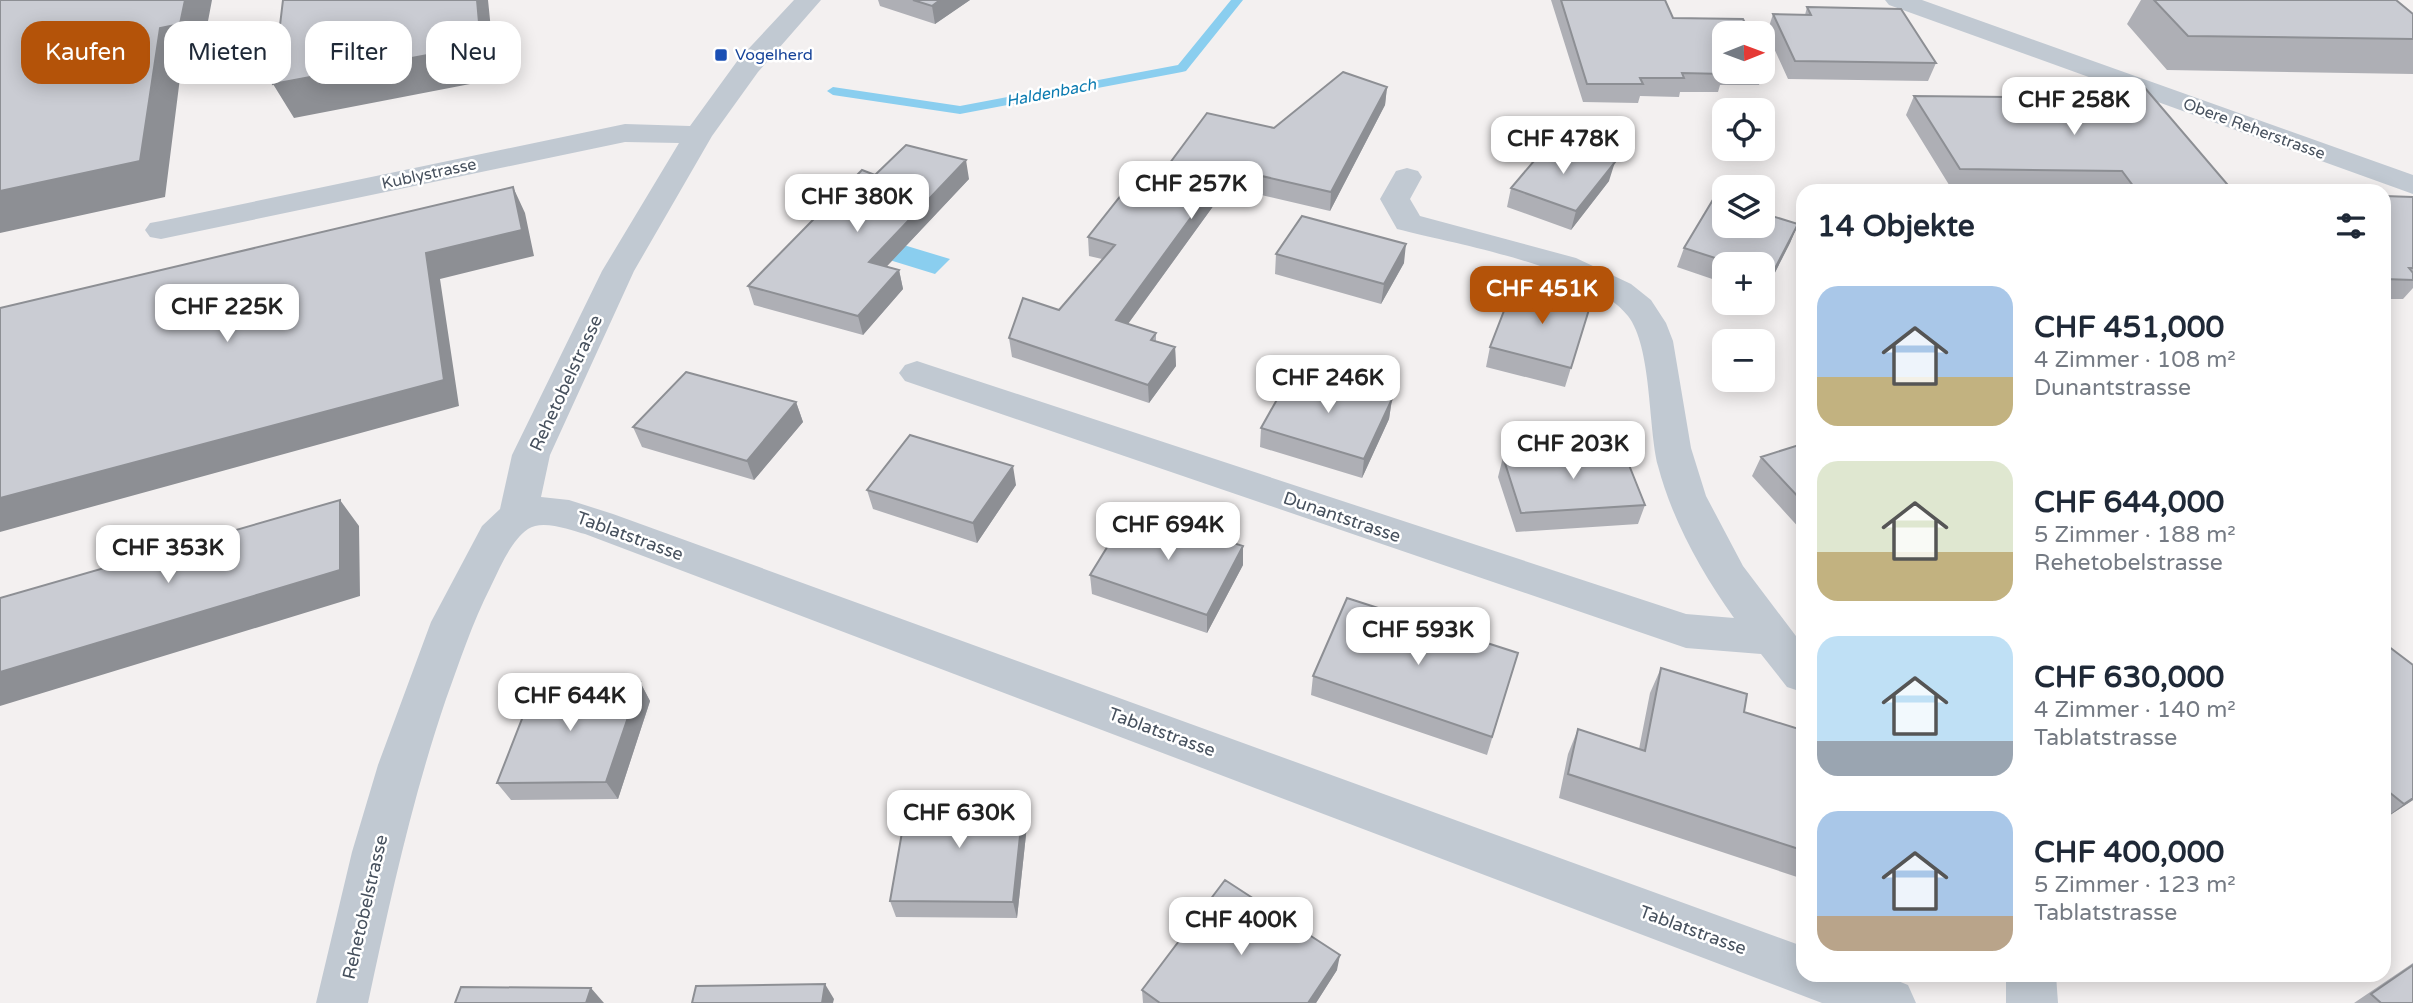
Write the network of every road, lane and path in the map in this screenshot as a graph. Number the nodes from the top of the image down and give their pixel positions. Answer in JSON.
{"nodes":[{"id":1,"x":808,"y":0,"type":"edge"},
{"id":2,"x":1898,"y":0,"type":"edge"},
{"id":3,"x":698,"y":135,"type":"junction"},
{"id":4,"x":1407,"y":177,"type":"dead end"},
{"id":5,"x":2413,"y":185,"type":"edge"},
{"id":6,"x":162,"y":230,"type":"dead end"},
{"id":7,"x":917,"y":373,"type":"dead end"},
{"id":8,"x":518,"y":515,"type":"junction"},
{"id":9,"x":1771,"y":638,"type":"junction"},
{"id":10,"x":1796,"y":667,"type":"edge"},
{"id":11,"x":1796,"y":969,"type":"edge"},
{"id":12,"x":1833,"y":982,"type":"edge"},
{"id":13,"x":2031,"y":982,"type":"edge"},
{"id":14,"x":342,"y":1003,"type":"edge"},
{"id":15,"x":1890,"y":1003,"type":"edge"},
{"id":16,"x":2032,"y":1003,"type":"edge"}],
"edges":[{"from":1,"to":3,"type":"street","name":"Rehetobelstrasse"},
{"from":2,"to":5,"type":"street","name":"Obere Reherstrasse"},
{"from":3,"to":6,"type":"street","name":"Kublystrasse"},
{"from":3,"to":8,"type":"street","name":"Rehetobelstrasse"},
{"from":4,"to":9,"type":"street"},
{"from":7,"to":9,"type":"street","name":"Dunantstrasse"},
{"from":8,"to":11,"type":"street","name":"Tablatstrasse"},
{"from":8,"to":14,"type":"street","name":"Rehetobelstrasse"},
{"from":9,"to":10,"type":"street"},
{"from":12,"to":15,"type":"street"},
{"from":13,"to":16,"type":"street"}]}
